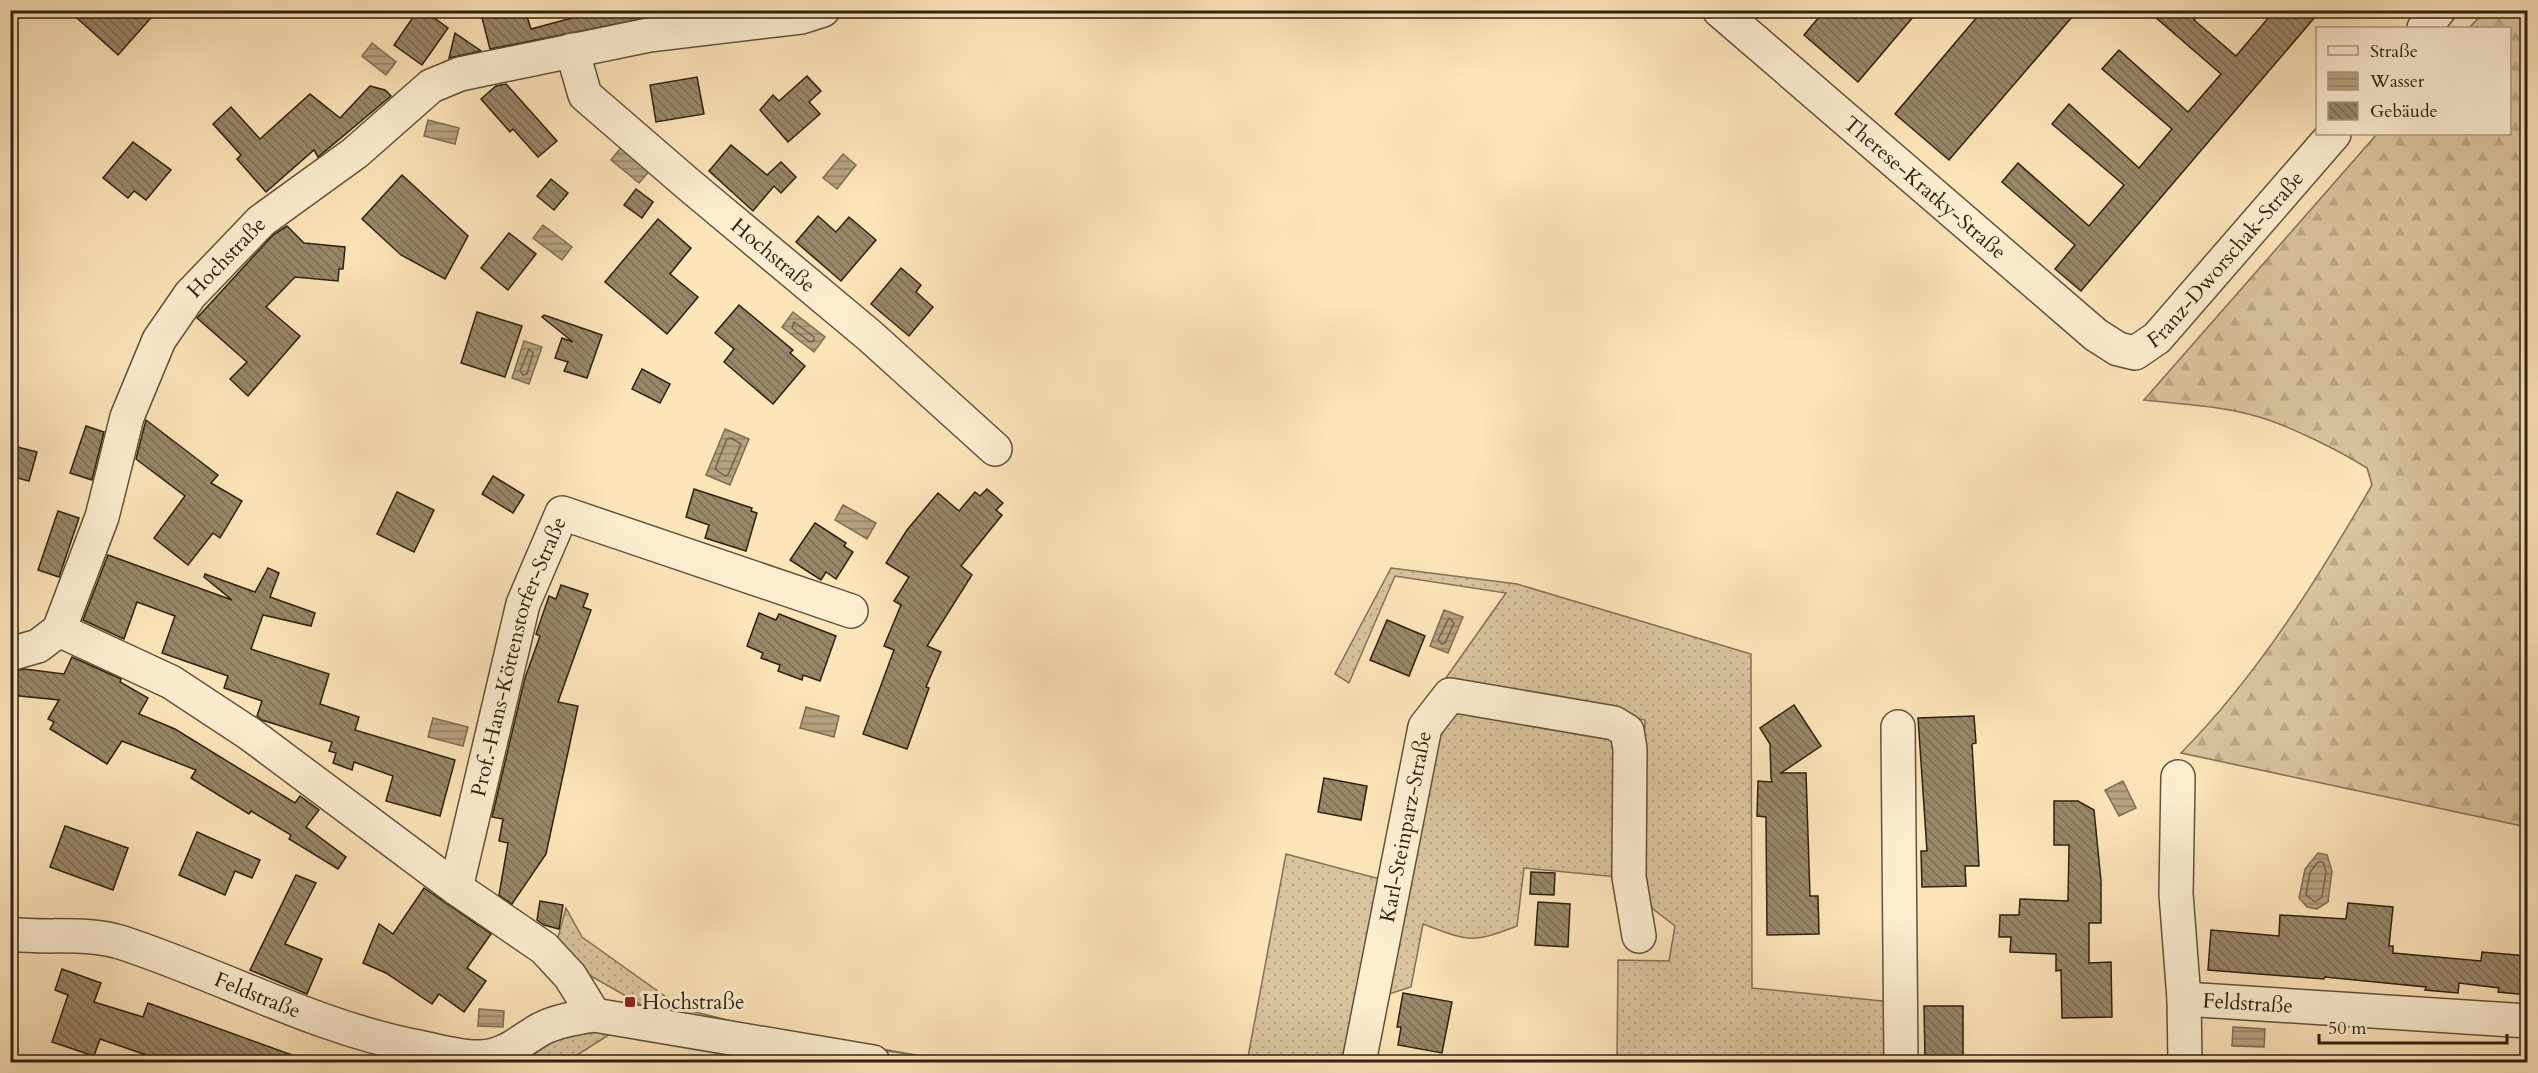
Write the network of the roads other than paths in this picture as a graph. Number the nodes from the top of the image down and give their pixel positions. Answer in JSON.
{"nodes":[{"id":1,"x":823,"y":10,"type":"edge"},
{"id":2,"x":1719,"y":10,"type":"edge"},
{"id":3,"x":2439,"y":10,"type":"edge"},
{"id":4,"x":2425,"y":27,"type":"edge"},
{"id":5,"x":572,"y":50,"type":"junction"},
{"id":6,"x":2333,"y":135,"type":"edge"},
{"id":7,"x":2135,"y":353,"type":"joint"},
{"id":8,"x":995,"y":450,"type":"dead end"},
{"id":9,"x":851,"y":611,"type":"dead end"},
{"id":10,"x":59,"y":630,"type":"junction"},
{"id":11,"x":10,"y":654,"type":"edge"},
{"id":12,"x":1898,"y":727,"type":"dead end"},
{"id":13,"x":2178,"y":777,"type":"dead end"},
{"id":14,"x":456,"y":888,"type":"junction"},
{"id":15,"x":10,"y":934,"type":"edge"},
{"id":16,"x":1639,"y":936,"type":"dead end"},
{"id":17,"x":2184,"y":999,"type":"junction"},
{"id":18,"x":594,"y":1015,"type":"junction"},
{"id":19,"x":2528,"y":1021,"type":"edge"},
{"id":20,"x":509,"y":1058,"type":"edge"},
{"id":21,"x":873,"y":1062,"type":"edge"},
{"id":22,"x":1359,"y":1062,"type":"edge"},
{"id":23,"x":1901,"y":1062,"type":"edge"},
{"id":24,"x":2185,"y":1062,"type":"edge"}],
"edges":[{"from":1,"to":5,"type":"street","name":"Hochstraße"},
{"from":2,"to":7,"type":"street","name":"Therese-Kratky-Straße"},
{"from":3,"to":4,"type":"street"},
{"from":5,"to":8,"type":"street","name":"Hochstraße"},
{"from":5,"to":10,"type":"street","name":"Hochstraße"},
{"from":6,"to":7,"type":"street","name":"Franz-Dworschak-Straße"},
{"from":9,"to":14,"type":"street","name":"Prof.-Hans-Köttenstorfer-Straße"},
{"from":10,"to":11,"type":"street"},
{"from":10,"to":14,"type":"street"},
{"from":12,"to":23,"type":"street"},
{"from":13,"to":17,"type":"street","name":"Feldstraße"},
{"from":14,"to":18,"type":"street"},
{"from":15,"to":20,"type":"street","name":"Feldstraße"},
{"from":16,"to":22,"type":"street","name":"Karl-Steinparz-Straße"},
{"from":17,"to":19,"type":"street","name":"Feldstraße"},
{"from":17,"to":24,"type":"street","name":"Feldstraße"},
{"from":18,"to":20,"type":"street","name":"Feldstraße"},
{"from":18,"to":21,"type":"street","name":"Feldstraße"}]}
